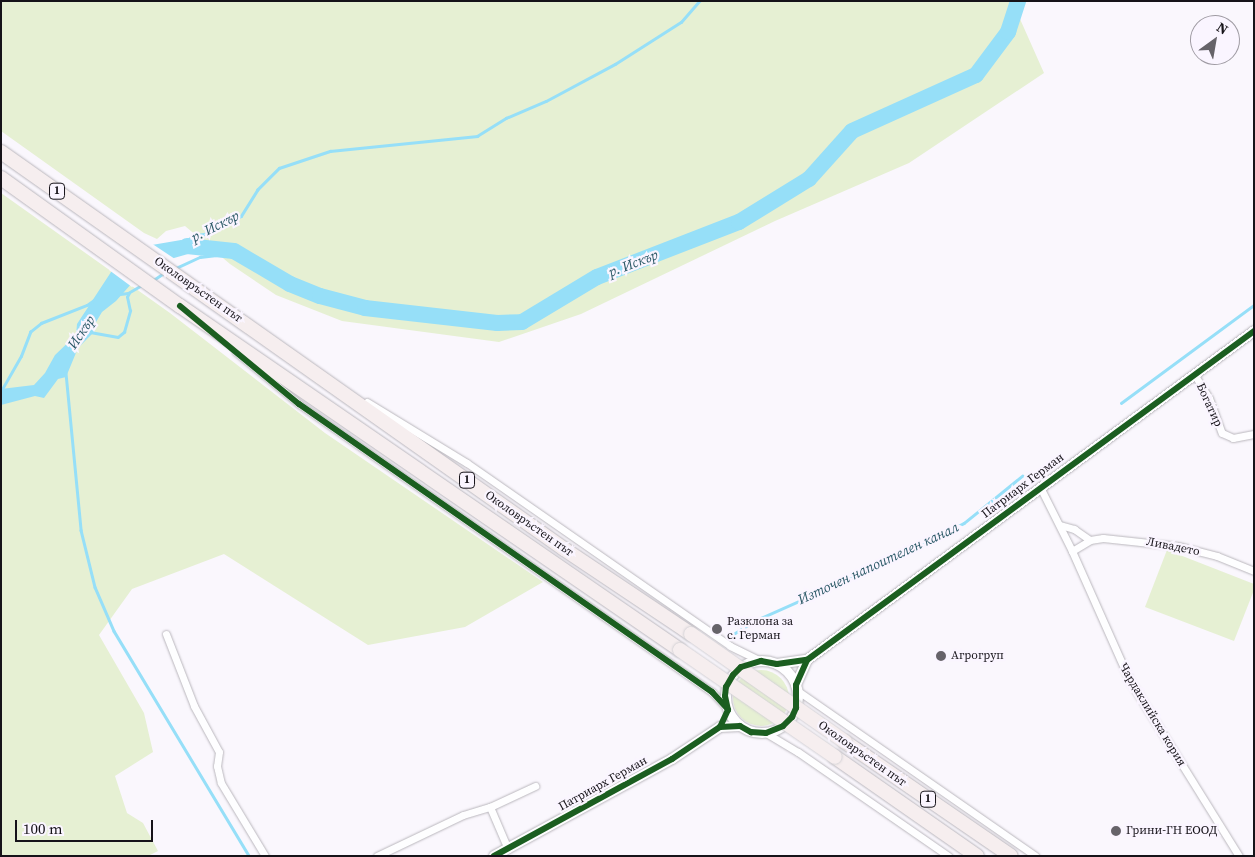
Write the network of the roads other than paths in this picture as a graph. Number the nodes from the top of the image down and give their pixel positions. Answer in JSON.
{"nodes":[{"id":1,"x":1,"y":152,"type":"edge"},
{"id":2,"x":1,"y":178,"type":"edge"},
{"id":3,"x":180,"y":306,"type":"junction"},
{"id":4,"x":245,"y":322,"type":"junction"},
{"id":5,"x":1254,"y":331,"type":"edge"},
{"id":6,"x":1194,"y":374,"type":"junction"},
{"id":7,"x":1254,"y":434,"type":"edge"},
{"id":8,"x":1040,"y":487,"type":"junction"},
{"id":9,"x":1060,"y":525,"type":"junction"},
{"id":10,"x":1090,"y":540,"type":"junction"},
{"id":11,"x":1072,"y":551,"type":"junction"},
{"id":12,"x":1254,"y":570,"type":"edge"},
{"id":13,"x":166,"y":634,"type":"dead end"},
{"id":14,"x":761,"y":660,"type":"junction"},
{"id":15,"x":807,"y":660,"type":"junction"},
{"id":16,"x":777,"y":664,"type":"junction"},
{"id":17,"x":797,"y":688,"type":"junction"},
{"id":18,"x":727,"y":709,"type":"junction"},
{"id":19,"x":740,"y":726,"type":"junction"},
{"id":20,"x":720,"y":727,"type":"junction"},
{"id":21,"x":766,"y":733,"type":"junction"},
{"id":22,"x":535,"y":786,"type":"dead end"},
{"id":23,"x":490,"y":807,"type":"junction"},
{"id":24,"x":508,"y":849,"type":"junction"},
{"id":25,"x":1011,"y":855,"type":"edge"},
{"id":26,"x":265,"y":856,"type":"edge"},
{"id":27,"x":377,"y":856,"type":"edge"},
{"id":28,"x":494,"y":856,"type":"edge"},
{"id":29,"x":948,"y":856,"type":"edge"},
{"id":30,"x":977,"y":856,"type":"edge"},
{"id":31,"x":1036,"y":856,"type":"edge"},
{"id":32,"x":1239,"y":856,"type":"edge"}],
"edges":[{"from":1,"to":4,"type":"highway","name":"Околовръстен път","number":"1"},
{"from":2,"to":3,"type":"highway","name":"Околовръстен път","number":"1"},
{"from":3,"to":18,"type":"street"},
{"from":3,"to":30,"type":"highway","name":"Околовръстен път","number":"1","bridge":true},
{"from":4,"to":14,"type":"street"},
{"from":4,"to":25,"type":"highway","name":"Околовръстен път","number":"1","bridge":true},
{"from":5,"to":6,"type":"street","name":"Патриарх Герман"},
{"from":6,"to":7,"type":"street","name":"Богатир"},
{"from":6,"to":8,"type":"street","name":"Патриарх Герман"},
{"from":8,"to":9,"type":"street","name":"Чардаклийска кория"},
{"from":8,"to":15,"type":"street","name":"Патриарх Герман"},
{"from":9,"to":10,"type":"street"},
{"from":9,"to":11,"type":"street","name":"Чардаклийска кория"},
{"from":10,"to":11,"type":"street","name":"Ливадето"},
{"from":10,"to":12,"type":"street","name":"Ливадето"},
{"from":11,"to":32,"type":"street","name":"Чардаклийска кория"},
{"from":13,"to":26,"type":"street"},
{"from":14,"to":16,"type":"street"},
{"from":14,"to":18,"type":"street"},
{"from":15,"to":16,"type":"street"},
{"from":15,"to":17,"type":"street"},
{"from":16,"to":17,"type":"street"},
{"from":17,"to":21,"type":"street"},
{"from":17,"to":31,"type":"street"},
{"from":18,"to":19,"type":"street"},
{"from":18,"to":20,"type":"street"},
{"from":19,"to":20,"type":"street"},
{"from":19,"to":21,"type":"street"},
{"from":20,"to":24,"type":"street","name":"Патриарх Герман"},
{"from":21,"to":29,"type":"street"},
{"from":22,"to":23,"type":"street"},
{"from":23,"to":24,"type":"street"},
{"from":23,"to":27,"type":"street"},
{"from":24,"to":28,"type":"street","name":"Патриарх Герман"}]}
